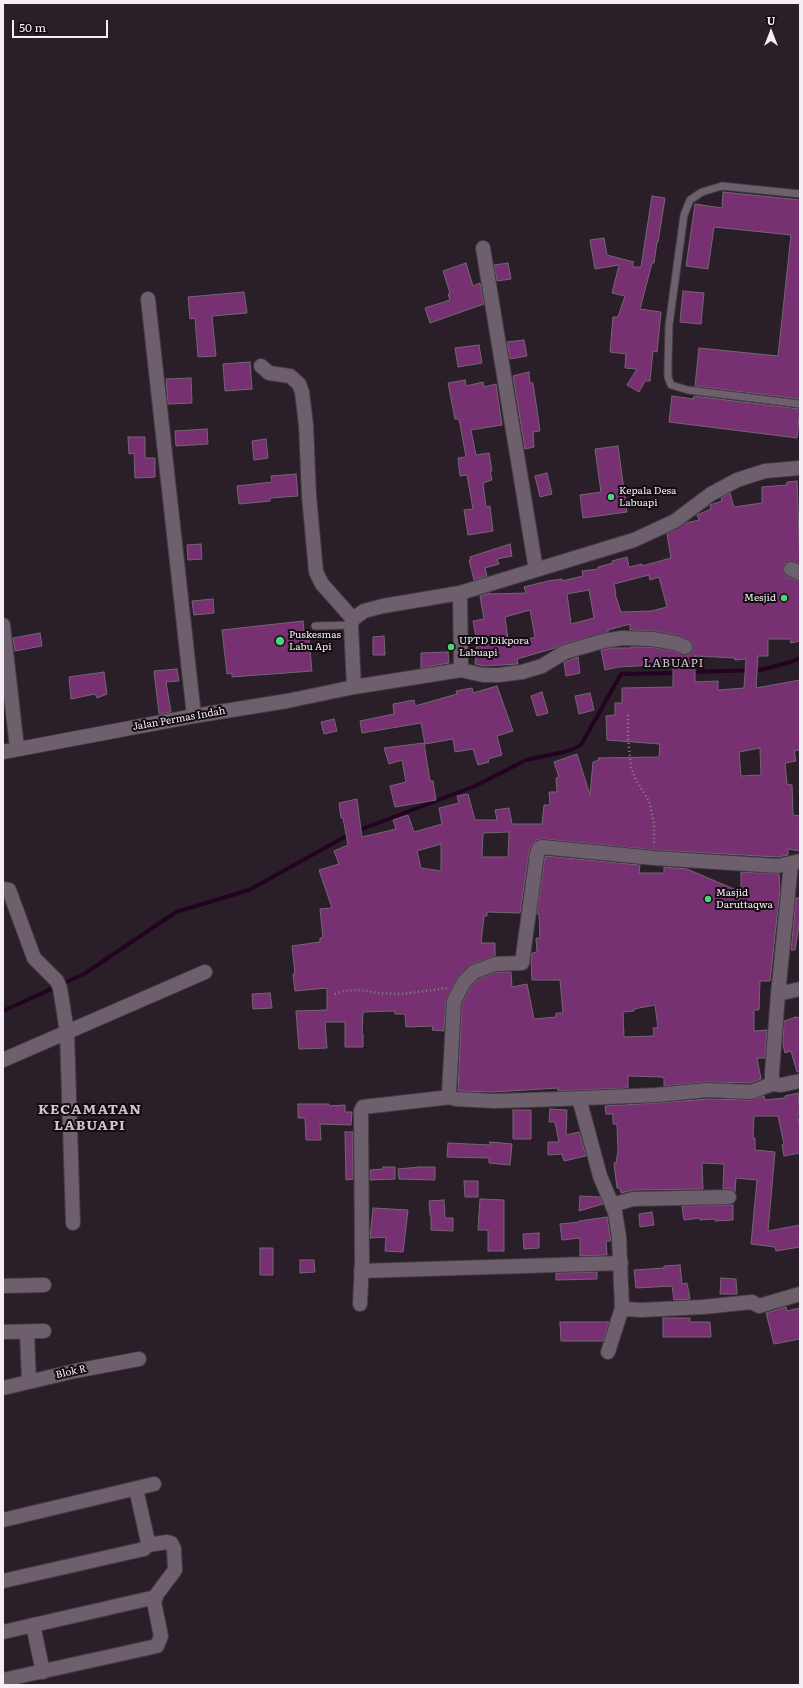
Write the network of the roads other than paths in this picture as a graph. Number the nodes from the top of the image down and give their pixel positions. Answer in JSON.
{"nodes":[{"id":1,"x":800,"y":194,"type":"edge"},
{"id":2,"x":483,"y":248,"type":"dead end"},
{"id":3,"x":148,"y":299,"type":"dead end"},
{"id":4,"x":261,"y":366,"type":"dead end"},
{"id":5,"x":800,"y":404,"type":"edge"},
{"id":6,"x":800,"y":468,"type":"edge"},
{"id":7,"x":536,"y":570,"type":"junction"},
{"id":8,"x":460,"y":593,"type":"junction"},
{"id":9,"x":352,"y":622,"type":"junction"},
{"id":10,"x":3,"y":625,"type":"edge"},
{"id":11,"x":315,"y":626,"type":"dead end"},
{"id":12,"x":685,"y":647,"type":"dead end"},
{"id":13,"x":461,"y":670,"type":"junction"},
{"id":14,"x":354,"y":687,"type":"junction"},
{"id":15,"x":194,"y":716,"type":"junction"},
{"id":16,"x":17,"y":748,"type":"junction"},
{"id":17,"x":3,"y":752,"type":"edge"},
{"id":18,"x":796,"y":863,"type":"edge"},
{"id":19,"x":3,"y":889,"type":"edge"},
{"id":20,"x":205,"y":972,"type":"dead end"},
{"id":21,"x":800,"y":989,"type":"edge"},
{"id":22,"x":778,"y":994,"type":"junction"},
{"id":23,"x":67,"y":1032,"type":"junction"},
{"id":24,"x":3,"y":1060,"type":"edge"},
{"id":25,"x":800,"y":1081,"type":"edge"},
{"id":26,"x":772,"y":1084,"type":"junction"},
{"id":27,"x":451,"y":1097,"type":"junction"},
{"id":28,"x":579,"y":1098,"type":"junction"},
{"id":29,"x":729,"y":1197,"type":"dead end"},
{"id":30,"x":612,"y":1205,"type":"junction"},
{"id":31,"x":73,"y":1223,"type":"dead end"},
{"id":32,"x":621,"y":1263,"type":"junction"},
{"id":33,"x":361,"y":1271,"type":"junction"},
{"id":34,"x":44,"y":1284,"type":"dead end"},
{"id":35,"x":3,"y":1286,"type":"edge"},
{"id":36,"x":800,"y":1294,"type":"edge"},
{"id":37,"x":360,"y":1304,"type":"dead end"},
{"id":38,"x":622,"y":1308,"type":"junction"},
{"id":39,"x":44,"y":1331,"type":"dead end"},
{"id":40,"x":3,"y":1332,"type":"edge"},
{"id":41,"x":27,"y":1332,"type":"junction"},
{"id":42,"x":608,"y":1352,"type":"dead end"},
{"id":43,"x":139,"y":1359,"type":"dead end"},
{"id":44,"x":29,"y":1382,"type":"junction"},
{"id":45,"x":3,"y":1388,"type":"edge"},
{"id":46,"x":154,"y":1484,"type":"dead end"},
{"id":47,"x":136,"y":1489,"type":"junction"},
{"id":48,"x":3,"y":1520,"type":"edge"},
{"id":49,"x":148,"y":1545,"type":"junction"},
{"id":50,"x":3,"y":1581,"type":"edge"},
{"id":51,"x":156,"y":1597,"type":"junction"},
{"id":52,"x":33,"y":1625,"type":"junction"},
{"id":53,"x":3,"y":1632,"type":"edge"},
{"id":54,"x":43,"y":1672,"type":"junction"},
{"id":55,"x":3,"y":1680,"type":"edge"}],
"edges":[{"from":1,"to":5,"type":"lane"},
{"from":2,"to":7,"type":"street"},
{"from":3,"to":15,"type":"street"},
{"from":4,"to":9,"type":"street"},
{"from":6,"to":7,"type":"street"},
{"from":7,"to":8,"type":"street"},
{"from":8,"to":9,"type":"street"},
{"from":8,"to":13,"type":"street"},
{"from":9,"to":11,"type":"lane"},
{"from":9,"to":14,"type":"street"},
{"from":10,"to":16,"type":"street"},
{"from":12,"to":13,"type":"street"},
{"from":13,"to":14,"type":"street","name":"Jalan Permas Indah"},
{"from":14,"to":15,"type":"street","name":"Jalan Permas Indah"},
{"from":15,"to":16,"type":"street","name":"Jalan Permas Indah"},
{"from":16,"to":17,"type":"street","name":"Jalan Permas Indah"},
{"from":18,"to":22,"type":"street"},
{"from":18,"to":27,"type":"street"},
{"from":19,"to":23,"type":"street"},
{"from":20,"to":23,"type":"street"},
{"from":21,"to":22,"type":"street"},
{"from":22,"to":26,"type":"street"},
{"from":23,"to":24,"type":"street"},
{"from":23,"to":31,"type":"street"},
{"from":25,"to":26,"type":"street"},
{"from":26,"to":28,"type":"street"},
{"from":27,"to":28,"type":"street"},
{"from":27,"to":33,"type":"street"},
{"from":28,"to":30,"type":"street"},
{"from":29,"to":30,"type":"street"},
{"from":30,"to":32,"type":"street"},
{"from":32,"to":33,"type":"street"},
{"from":32,"to":38,"type":"street"},
{"from":33,"to":37,"type":"street"},
{"from":34,"to":35,"type":"street"},
{"from":36,"to":38,"type":"street"},
{"from":38,"to":42,"type":"street"},
{"from":39,"to":41,"type":"street"},
{"from":40,"to":41,"type":"street"},
{"from":41,"to":44,"type":"street"},
{"from":43,"to":44,"type":"street","name":"Blok R"},
{"from":44,"to":45,"type":"street","name":"Blok R"},
{"from":46,"to":47,"type":"street"},
{"from":47,"to":48,"type":"street"},
{"from":47,"to":49,"type":"street"},
{"from":49,"to":50,"type":"street"},
{"from":49,"to":51,"type":"street"},
{"from":51,"to":52,"type":"street"},
{"from":51,"to":54,"type":"street"},
{"from":52,"to":53,"type":"street"},
{"from":52,"to":54,"type":"street"},
{"from":54,"to":55,"type":"street"}]}
